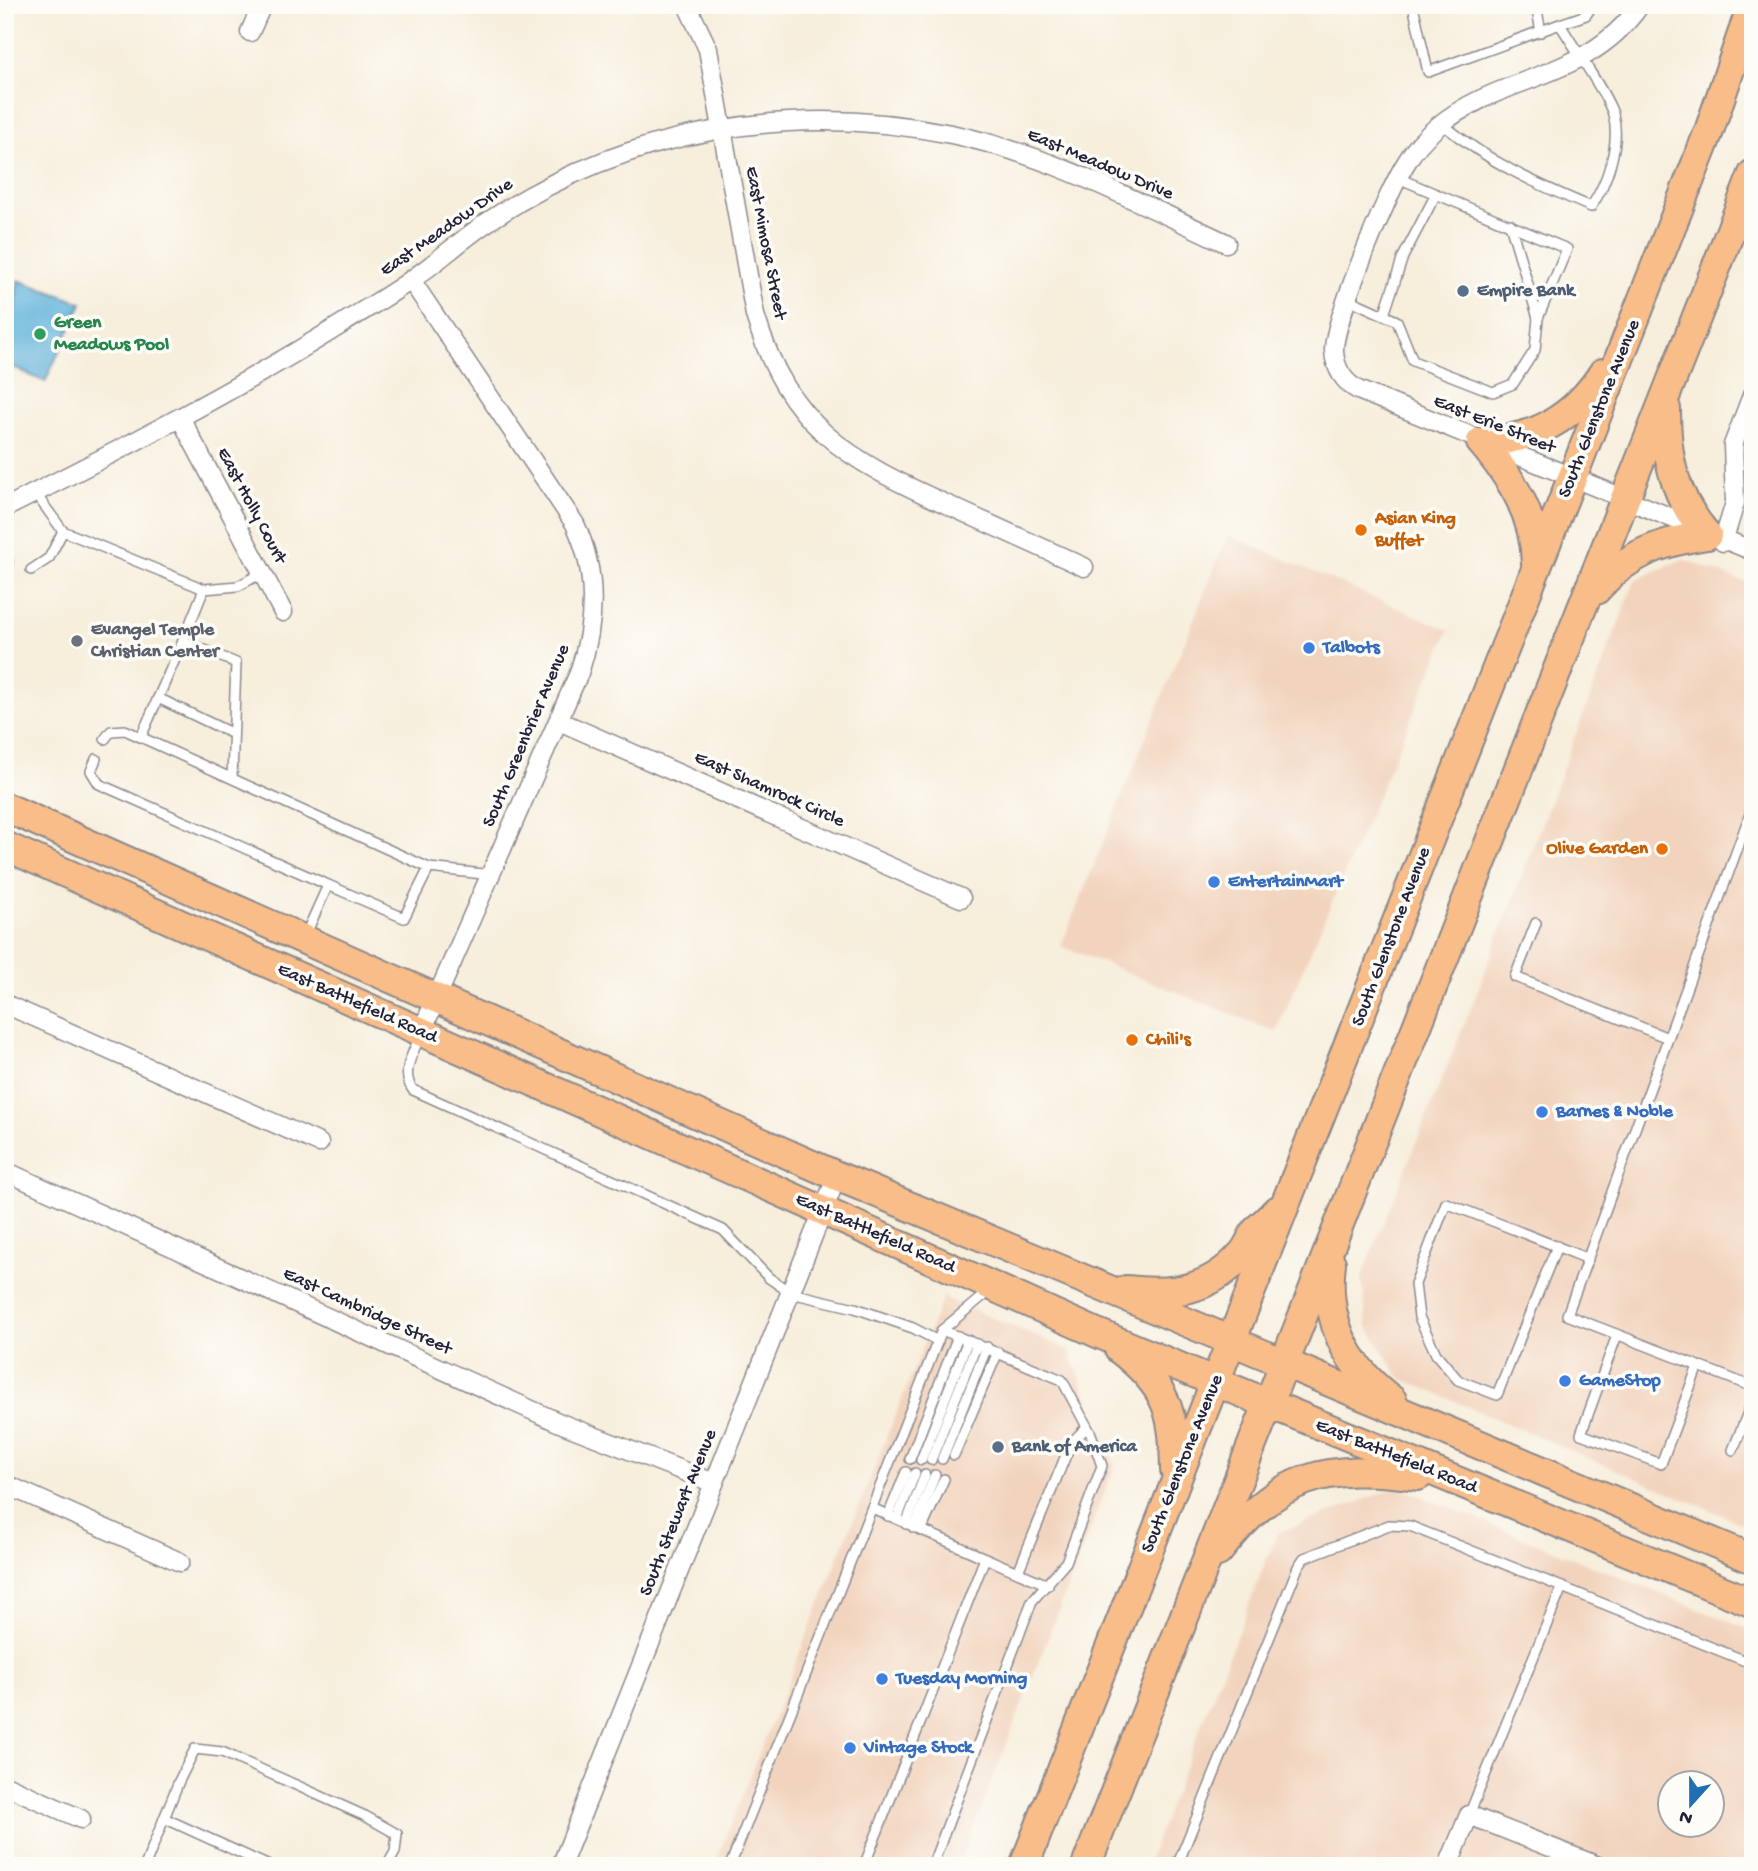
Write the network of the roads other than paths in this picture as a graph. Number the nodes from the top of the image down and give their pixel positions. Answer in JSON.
{"nodes":[{"id":1,"x":262,"y":5,"type":"edge"},
{"id":2,"x":687,"y":5,"type":"edge"},
{"id":3,"x":1413,"y":5,"type":"edge"},
{"id":4,"x":1536,"y":5,"type":"edge"},
{"id":5,"x":1593,"y":5,"type":"edge"},
{"id":6,"x":1640,"y":5,"type":"edge"},
{"id":7,"x":1752,"y":5,"type":"edge"},
{"id":8,"x":1560,"y":24,"type":"junction"},
{"id":9,"x":250,"y":32,"type":"dead end"},
{"id":10,"x":1541,"y":32,"type":"junction"},
{"id":11,"x":1581,"y":59,"type":"junction"},
{"id":12,"x":1441,"y":123,"type":"junction"},
{"id":13,"x":722,"y":127,"type":"junction"},
{"id":14,"x":1753,"y":174,"type":"edge"},
{"id":15,"x":1398,"y":178,"type":"junction"},
{"id":16,"x":1436,"y":194,"type":"junction"},
{"id":17,"x":1510,"y":224,"type":"junction"},
{"id":18,"x":1226,"y":243,"type":"dead end"},
{"id":19,"x":411,"y":280,"type":"junction"},
{"id":20,"x":1348,"y":299,"type":"junction"},
{"id":21,"x":1384,"y":315,"type":"junction"},
{"id":22,"x":1538,"y":318,"type":"junction"},
{"id":23,"x":1633,"y":325,"type":"junction"},
{"id":24,"x":1753,"y":393,"type":"edge"},
{"id":25,"x":1667,"y":395,"type":"junction"},
{"id":26,"x":181,"y":419,"type":"junction"},
{"id":27,"x":1481,"y":442,"type":"junction"},
{"id":28,"x":1572,"y":479,"type":"junction"},
{"id":29,"x":35,"y":493,"type":"junction"},
{"id":30,"x":1625,"y":501,"type":"junction"},
{"id":31,"x":5,"y":509,"type":"edge"},
{"id":32,"x":63,"y":531,"type":"junction"},
{"id":33,"x":1715,"y":538,"type":"junction"},
{"id":34,"x":1753,"y":551,"type":"edge"},
{"id":35,"x":1084,"y":567,"type":"dead end"},
{"id":36,"x":31,"y":570,"type":"dead end"},
{"id":37,"x":1536,"y":570,"type":"junction"},
{"id":38,"x":262,"y":573,"type":"junction"},
{"id":39,"x":204,"y":589,"type":"junction"},
{"id":40,"x":1585,"y":602,"type":"junction"},
{"id":41,"x":283,"y":612,"type":"dead end"},
{"id":42,"x":183,"y":641,"type":"junction"},
{"id":43,"x":158,"y":698,"type":"junction"},
{"id":44,"x":559,"y":720,"type":"junction"},
{"id":45,"x":233,"y":734,"type":"junction"},
{"id":46,"x":141,"y":737,"type":"junction"},
{"id":47,"x":105,"y":739,"type":"dead end"},
{"id":48,"x":96,"y":759,"type":"dead end"},
{"id":49,"x":232,"y":778,"type":"junction"},
{"id":50,"x":1753,"y":806,"type":"edge"},
{"id":51,"x":5,"y":807,"type":"edge"},
{"id":52,"x":5,"y":846,"type":"edge"},
{"id":53,"x":429,"y":868,"type":"junction"},
{"id":54,"x":492,"y":875,"type":"junction"},
{"id":55,"x":328,"y":886,"type":"junction"},
{"id":56,"x":961,"y":898,"type":"dead end"},
{"id":57,"x":1536,"y":923,"type":"dead end"},
{"id":58,"x":303,"y":940,"type":"junction"},
{"id":59,"x":436,"y":1000,"type":"junction"},
{"id":60,"x":5,"y":1004,"type":"edge"},
{"id":61,"x":421,"y":1033,"type":"junction"},
{"id":62,"x":1668,"y":1038,"type":"junction"},
{"id":63,"x":319,"y":1143,"type":"dead end"},
{"id":64,"x":5,"y":1171,"type":"edge"},
{"id":65,"x":837,"y":1176,"type":"junction"},
{"id":66,"x":1288,"y":1199,"type":"junction"},
{"id":67,"x":824,"y":1211,"type":"junction"},
{"id":68,"x":1335,"y":1233,"type":"junction"},
{"id":69,"x":1557,"y":1247,"type":"junction"},
{"id":70,"x":1588,"y":1259,"type":"junction"},
{"id":71,"x":993,"y":1287,"type":"junction"},
{"id":72,"x":1102,"y":1288,"type":"junction"},
{"id":73,"x":791,"y":1293,"type":"junction"},
{"id":74,"x":942,"y":1329,"type":"junction"},
{"id":75,"x":1097,"y":1333,"type":"junction"},
{"id":76,"x":1618,"y":1335,"type":"junction"},
{"id":77,"x":938,"y":1341,"type":"junction"},
{"id":78,"x":973,"y":1342,"type":"junction"},
{"id":79,"x":1231,"y":1342,"type":"junction"},
{"id":80,"x":998,"y":1352,"type":"junction"},
{"id":81,"x":1285,"y":1364,"type":"junction"},
{"id":82,"x":1698,"y":1366,"type":"junction"},
{"id":83,"x":1215,"y":1383,"type":"junction"},
{"id":84,"x":1753,"y":1387,"type":"edge"},
{"id":85,"x":1753,"y":1400,"type":"edge"},
{"id":86,"x":1269,"y":1405,"type":"junction"},
{"id":87,"x":1416,"y":1419,"type":"junction"},
{"id":88,"x":1087,"y":1427,"type":"junction"},
{"id":89,"x":1733,"y":1450,"type":"dead end"},
{"id":90,"x":954,"y":1455,"type":"dead end"},
{"id":91,"x":916,"y":1459,"type":"dead end"},
{"id":92,"x":936,"y":1460,"type":"dead end"},
{"id":93,"x":925,"y":1475,"type":"junction"},
{"id":94,"x":1453,"y":1480,"type":"junction"},
{"id":95,"x":714,"y":1483,"type":"junction"},
{"id":96,"x":5,"y":1484,"type":"edge"},
{"id":97,"x":1175,"y":1485,"type":"junction"},
{"id":98,"x":872,"y":1508,"type":"junction"},
{"id":99,"x":905,"y":1524,"type":"junction"},
{"id":100,"x":985,"y":1558,"type":"junction"},
{"id":101,"x":1753,"y":1559,"type":"edge"},
{"id":102,"x":180,"y":1562,"type":"dead end"},
{"id":103,"x":1018,"y":1572,"type":"junction"},
{"id":104,"x":1202,"y":1574,"type":"junction"},
{"id":105,"x":1048,"y":1585,"type":"junction"},
{"id":106,"x":1562,"y":1587,"type":"junction"},
{"id":107,"x":1753,"y":1603,"type":"edge"},
{"id":108,"x":1753,"y":1664,"type":"edge"},
{"id":109,"x":5,"y":1785,"type":"edge"},
{"id":110,"x":1469,"y":1815,"type":"junction"},
{"id":111,"x":81,"y":1818,"type":"dead end"},
{"id":112,"x":164,"y":1818,"type":"junction"},
{"id":113,"x":145,"y":1866,"type":"edge"},
{"id":114,"x":269,"y":1866,"type":"edge"},
{"id":115,"x":387,"y":1866,"type":"edge"},
{"id":116,"x":561,"y":1866,"type":"edge"},
{"id":117,"x":730,"y":1866,"type":"edge"},
{"id":118,"x":864,"y":1866,"type":"edge"},
{"id":119,"x":932,"y":1866,"type":"edge"},
{"id":120,"x":1024,"y":1866,"type":"edge"},
{"id":121,"x":1086,"y":1866,"type":"edge"},
{"id":122,"x":1177,"y":1866,"type":"edge"},
{"id":123,"x":1448,"y":1866,"type":"edge"},
{"id":124,"x":1598,"y":1866,"type":"edge"}],
"edges":[{"from":1,"to":9,"type":"street"},
{"from":2,"to":13,"type":"street","name":"East Mimosa Street"},
{"from":3,"to":10,"type":"lane"},
{"from":4,"to":10,"type":"lane"},
{"from":5,"to":8,"type":"lane"},
{"from":6,"to":11,"type":"street"},
{"from":7,"to":23,"type":"main road","name":"South Glenstone Avenue"},
{"from":8,"to":10,"type":"lane"},
{"from":8,"to":11,"type":"lane"},
{"from":11,"to":12,"type":"street"},
{"from":11,"to":12,"type":"lane"},
{"from":12,"to":15,"type":"street"},
{"from":13,"to":18,"type":"street","name":"East Meadow Drive"},
{"from":13,"to":19,"type":"street","name":"East Meadow Drive"},
{"from":13,"to":35,"type":"street","name":"East Mimosa Street"},
{"from":14,"to":25,"type":"main road"},
{"from":15,"to":16,"type":"lane"},
{"from":15,"to":20,"type":"street"},
{"from":16,"to":17,"type":"lane"},
{"from":16,"to":21,"type":"lane"},
{"from":17,"to":22,"type":"lane"},
{"from":17,"to":22,"type":"lane"},
{"from":19,"to":26,"type":"street","name":"East Meadow Drive"},
{"from":19,"to":44,"type":"street","name":"South Greenbrier Avenue"},
{"from":20,"to":21,"type":"lane"},
{"from":20,"to":27,"type":"street","name":"East Erie Street"},
{"from":21,"to":22,"type":"lane"},
{"from":23,"to":27,"type":"main road"},
{"from":23,"to":28,"type":"main road","name":"South Glenstone Avenue"},
{"from":24,"to":33,"type":"street"},
{"from":25,"to":30,"type":"main road"},
{"from":25,"to":33,"type":"main road"},
{"from":26,"to":29,"type":"street","name":"East Meadow Drive"},
{"from":26,"to":38,"type":"street","name":"East Holly Court"},
{"from":27,"to":28,"type":"street","name":"East Erie Street"},
{"from":27,"to":37,"type":"main road"},
{"from":28,"to":30,"type":"street","name":"East Erie Street"},
{"from":28,"to":37,"type":"main road","name":"South Glenstone Avenue"},
{"from":29,"to":31,"type":"street","name":"East Meadow Drive"},
{"from":29,"to":32,"type":"lane"},
{"from":30,"to":33,"type":"street","name":"East Erie Street"},
{"from":30,"to":40,"type":"main road"},
{"from":32,"to":36,"type":"lane"},
{"from":32,"to":39,"type":"lane"},
{"from":33,"to":34,"type":"street","name":"East Erie Street"},
{"from":33,"to":40,"type":"main road"},
{"from":37,"to":66,"type":"main road","name":"South Glenstone Avenue"},
{"from":38,"to":39,"type":"lane"},
{"from":38,"to":41,"type":"street","name":"East Holly Court"},
{"from":39,"to":42,"type":"lane"},
{"from":40,"to":68,"type":"main road"},
{"from":42,"to":43,"type":"lane"},
{"from":42,"to":45,"type":"lane"},
{"from":43,"to":45,"type":"lane"},
{"from":43,"to":46,"type":"lane"},
{"from":44,"to":54,"type":"street","name":"South Greenbrier Avenue"},
{"from":44,"to":56,"type":"street","name":"East Shamrock Circle"},
{"from":45,"to":49,"type":"lane"},
{"from":46,"to":47,"type":"lane"},
{"from":46,"to":49,"type":"lane"},
{"from":48,"to":55,"type":"lane"},
{"from":49,"to":53,"type":"lane"},
{"from":50,"to":62,"type":"lane"},
{"from":51,"to":58,"type":"main road","name":"East Battlefield Road"},
{"from":52,"to":61,"type":"main road","name":"East Battlefield Road"},
{"from":53,"to":54,"type":"lane"},
{"from":53,"to":55,"type":"lane"},
{"from":54,"to":59,"type":"street","name":"South Greenbrier Avenue"},
{"from":55,"to":58,"type":"lane"},
{"from":57,"to":62,"type":"lane"},
{"from":58,"to":59,"type":"main road","name":"East Battlefield Road"},
{"from":59,"to":61,"type":"street","name":"South Greenbrier Avenue"},
{"from":59,"to":65,"type":"main road","name":"East Battlefield Road"},
{"from":60,"to":63,"type":"street"},
{"from":61,"to":67,"type":"main road","name":"East Battlefield Road"},
{"from":61,"to":73,"type":"lane"},
{"from":62,"to":70,"type":"lane"},
{"from":64,"to":95,"type":"street","name":"East Cambridge Street"},
{"from":65,"to":67,"type":"street","name":"South Stewart Avenue"},
{"from":65,"to":72,"type":"main road","name":"East Battlefield Road"},
{"from":66,"to":72,"type":"main road"},
{"from":66,"to":79,"type":"main road","name":"South Glenstone Avenue"},
{"from":67,"to":71,"type":"main road","name":"East Battlefield Road"},
{"from":67,"to":73,"type":"street","name":"South Stewart Avenue"},
{"from":68,"to":81,"type":"main road"},
{"from":68,"to":87,"type":"main road"},
{"from":69,"to":69,"type":"lane"},
{"from":69,"to":70,"type":"lane"},
{"from":70,"to":76,"type":"lane"},
{"from":71,"to":74,"type":"lane"},
{"from":71,"to":75,"type":"main road","name":"East Battlefield Road"},
{"from":72,"to":79,"type":"main road","name":"East Battlefield Road"},
{"from":73,"to":77,"type":"lane"},
{"from":73,"to":95,"type":"street","name":"South Stewart Avenue"},
{"from":74,"to":77,"type":"lane"},
{"from":74,"to":78,"type":"lane"},
{"from":75,"to":83,"type":"main road","name":"East Battlefield Road"},
{"from":75,"to":97,"type":"main road"},
{"from":76,"to":82,"type":"lane"},
{"from":76,"to":82,"type":"lane"},
{"from":77,"to":98,"type":"lane"},
{"from":78,"to":80,"type":"lane"},
{"from":78,"to":91,"type":"lane"},
{"from":78,"to":92,"type":"lane"},
{"from":79,"to":81,"type":"main road","name":"East Battlefield Road"},
{"from":79,"to":83,"type":"main road","name":"South Glenstone Avenue"},
{"from":80,"to":88,"type":"lane"},
{"from":80,"to":90,"type":"lane"},
{"from":81,"to":86,"type":"main road"},
{"from":81,"to":87,"type":"main road","name":"East Battlefield Road"},
{"from":82,"to":84,"type":"lane"},
{"from":83,"to":86,"type":"main road","name":"East Battlefield Road"},
{"from":83,"to":97,"type":"main road","name":"South Glenstone Avenue"},
{"from":85,"to":89,"type":"lane"},
{"from":86,"to":94,"type":"main road","name":"East Battlefield Road"},
{"from":86,"to":104,"type":"main road"},
{"from":87,"to":101,"type":"main road","name":"East Battlefield Road"},
{"from":88,"to":103,"type":"lane"},
{"from":88,"to":105,"type":"lane"},
{"from":93,"to":99,"type":"lane"},
{"from":93,"to":99,"type":"lane"},
{"from":93,"to":99,"type":"lane"},
{"from":94,"to":104,"type":"main road"},
{"from":94,"to":107,"type":"main road","name":"East Battlefield Road"},
{"from":95,"to":116,"type":"street","name":"South Stewart Avenue"},
{"from":96,"to":102,"type":"street"},
{"from":97,"to":120,"type":"main road","name":"South Glenstone Avenue"},
{"from":98,"to":99,"type":"lane"},
{"from":98,"to":117,"type":"lane"},
{"from":99,"to":100,"type":"lane"},
{"from":100,"to":103,"type":"lane"},
{"from":100,"to":118,"type":"lane"},
{"from":103,"to":105,"type":"lane"},
{"from":104,"to":121,"type":"main road"},
{"from":105,"to":119,"type":"lane"},
{"from":106,"to":108,"type":"lane"},
{"from":106,"to":110,"type":"lane"},
{"from":106,"to":122,"type":"lane"},
{"from":109,"to":111,"type":"street"},
{"from":110,"to":123,"type":"street"},
{"from":110,"to":124,"type":"street"},
{"from":112,"to":113,"type":"lane"},
{"from":112,"to":114,"type":"lane"},
{"from":112,"to":115,"type":"lane"}]}
